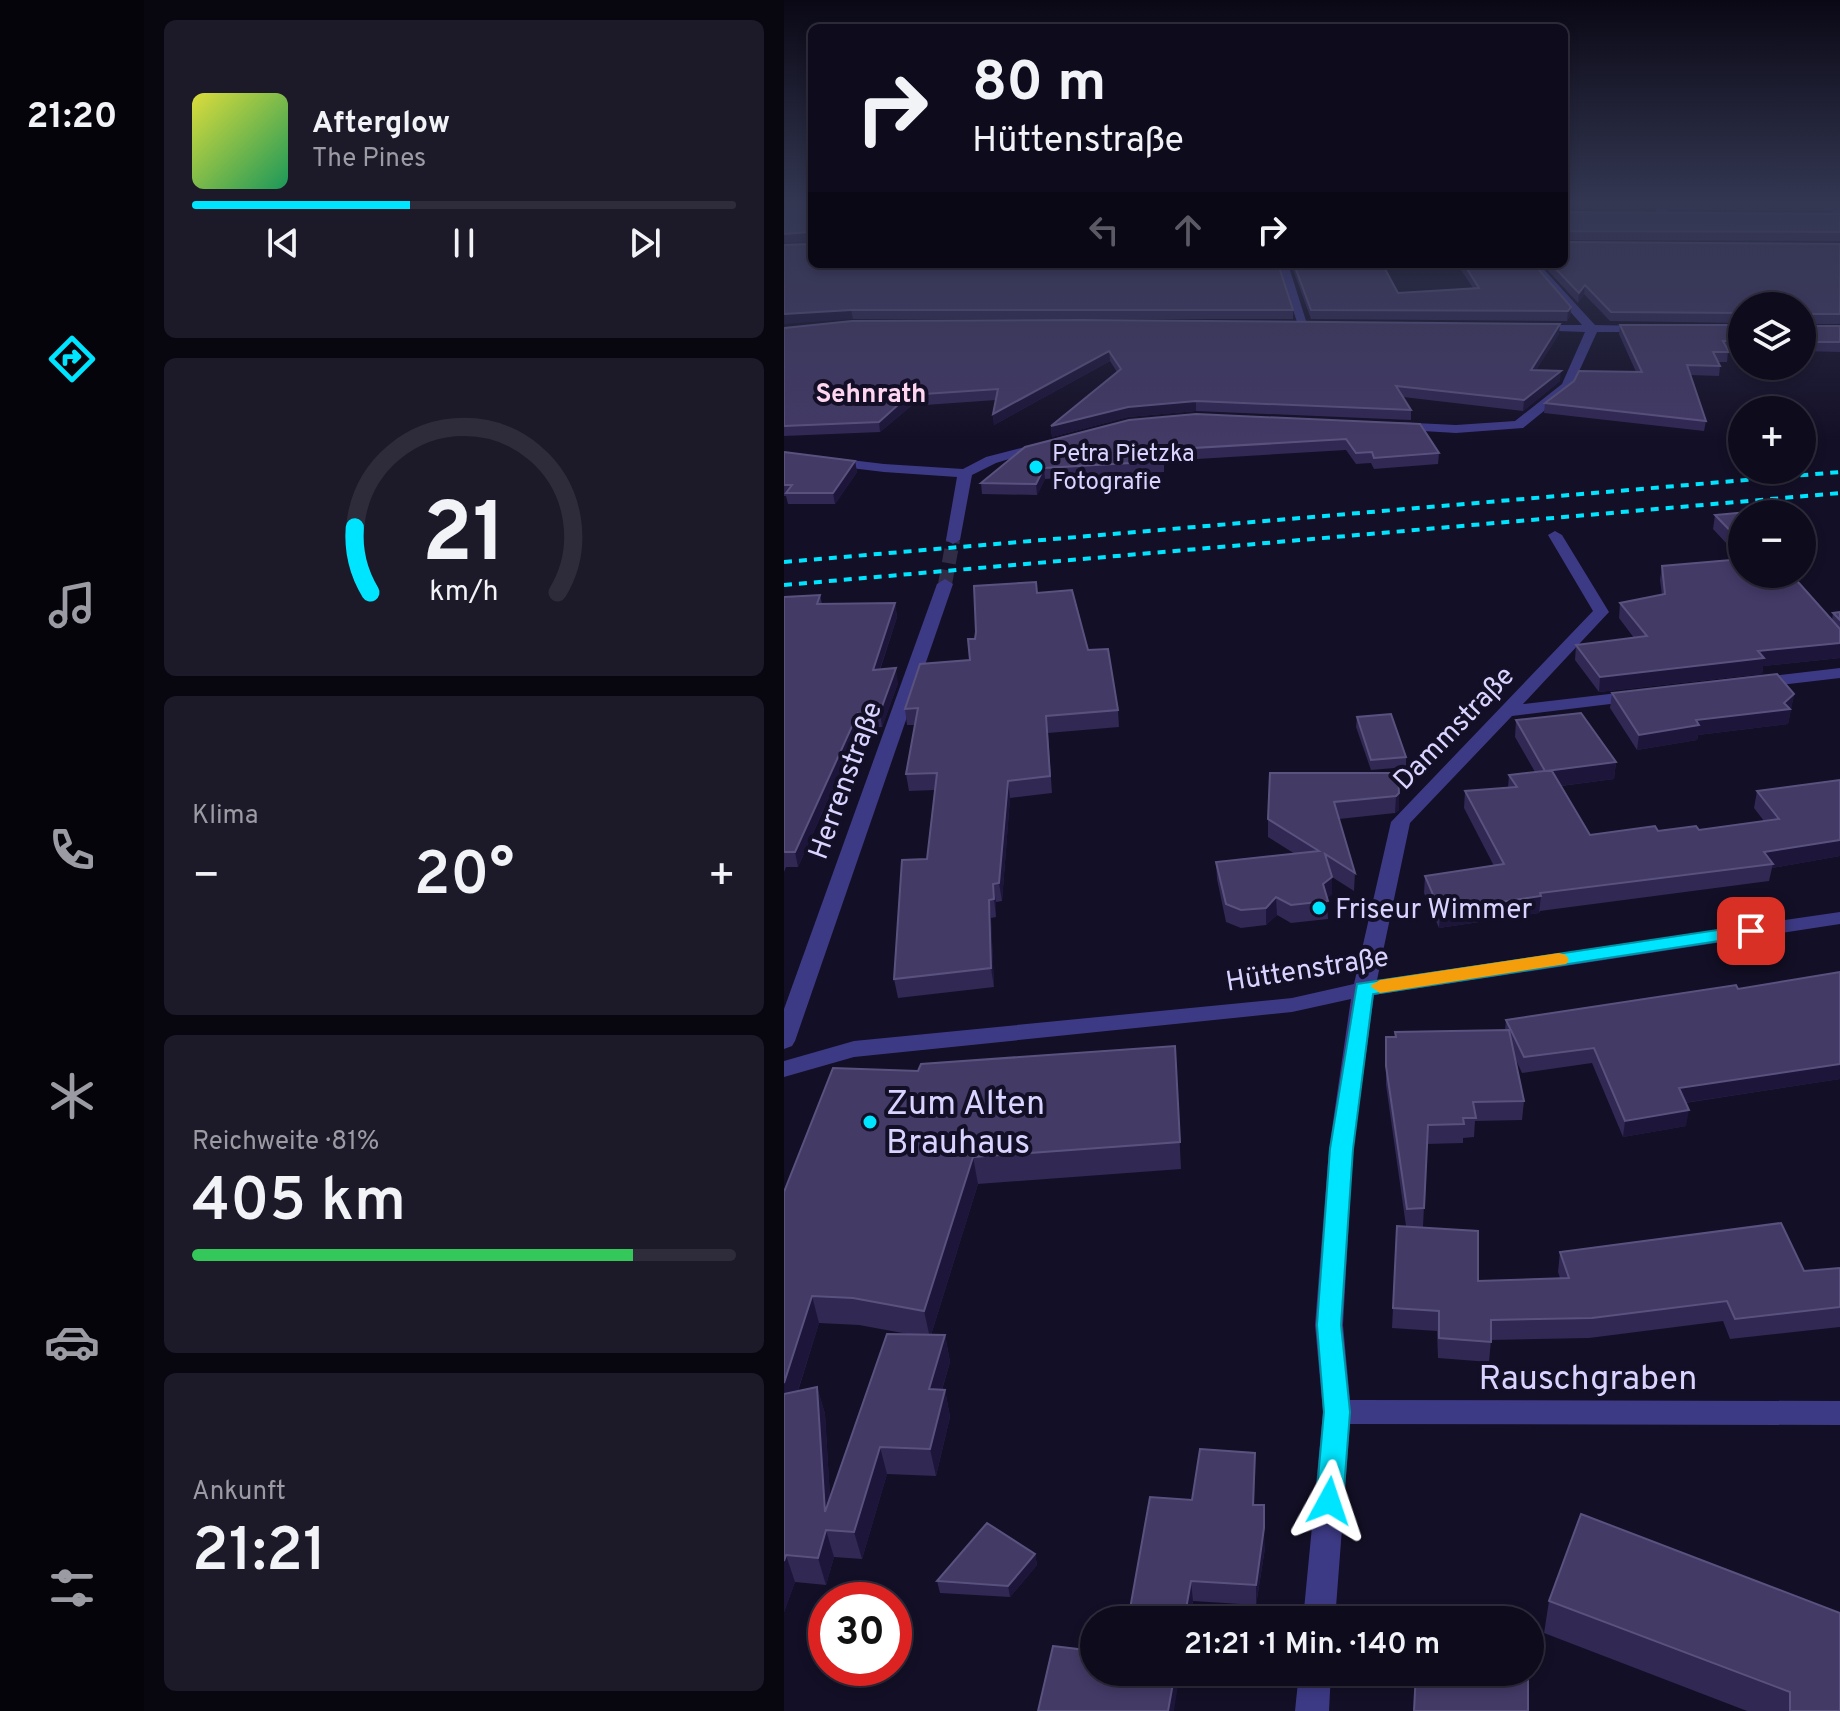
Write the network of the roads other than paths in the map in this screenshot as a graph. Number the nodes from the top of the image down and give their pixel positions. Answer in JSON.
{"nodes":[{"id":1,"x":1289,"y":282,"type":"edge"},
{"id":2,"x":1549,"y":282,"type":"edge"},
{"id":3,"x":1288,"y":325,"type":"edge"},
{"id":4,"x":1304,"y":325,"type":"junction"},
{"id":5,"x":1319,"y":325,"type":"edge"},
{"id":6,"x":1516,"y":328,"type":"edge"},
{"id":7,"x":1592,"y":329,"type":"junction"},
{"id":8,"x":1667,"y":329,"type":"edge"},
{"id":9,"x":1379,"y":426,"type":"edge"},
{"id":10,"x":1052,"y":444,"type":"edge"},
{"id":11,"x":784,"y":456,"type":"edge"},
{"id":12,"x":965,"y":473,"type":"junction"},
{"id":13,"x":1555,"y":535,"type":"dead end"},
{"id":14,"x":953,"y":540,"type":"tunnel mouth"},
{"id":15,"x":945,"y":584,"type":"tunnel mouth"},
{"id":16,"x":1840,"y":673,"type":"edge"},
{"id":17,"x":1730,"y":686,"type":"edge"},
{"id":18,"x":1658,"y":694,"type":"edge"},
{"id":19,"x":1508,"y":711,"type":"junction"},
{"id":20,"x":1840,"y":918,"type":"edge"},
{"id":21,"x":1364,"y":989,"type":"junction"},
{"id":22,"x":784,"y":1041,"type":"edge"},
{"id":23,"x":784,"y":1069,"type":"edge"},
{"id":24,"x":1337,"y":1412,"type":"junction"},
{"id":25,"x":1840,"y":1413,"type":"edge"},
{"id":26,"x":1320,"y":1606,"type":"edge"},
{"id":27,"x":1314,"y":1686,"type":"edge"},
{"id":28,"x":1312,"y":1711,"type":"edge"}],
"edges":[{"from":1,"to":4,"type":"street"},
{"from":2,"to":7,"type":"street"},
{"from":3,"to":4,"type":"street"},
{"from":4,"to":5,"type":"street"},
{"from":6,"to":7,"type":"street"},
{"from":7,"to":8,"type":"street"},
{"from":7,"to":9,"type":"street"},
{"from":10,"to":12,"type":"street"},
{"from":11,"to":12,"type":"street"},
{"from":12,"to":14,"type":"street"},
{"from":13,"to":19,"type":"street","name":"Dammstraße"},
{"from":15,"to":22,"type":"street","name":"Herrenstraße"},
{"from":16,"to":17,"type":"street"},
{"from":18,"to":19,"type":"street"},
{"from":19,"to":21,"type":"street","name":"Dammstraße"},
{"from":20,"to":21,"type":"street","name":"Hüttenstraße"},
{"from":21,"to":23,"type":"street","name":"Hüttenstraße"},
{"from":21,"to":24,"type":"street","name":"Dammstraße"},
{"from":24,"to":25,"type":"street","name":"Rauschgraben"},
{"from":24,"to":26,"type":"street","name":"Dammstraße"},
{"from":27,"to":28,"type":"street"}]}
